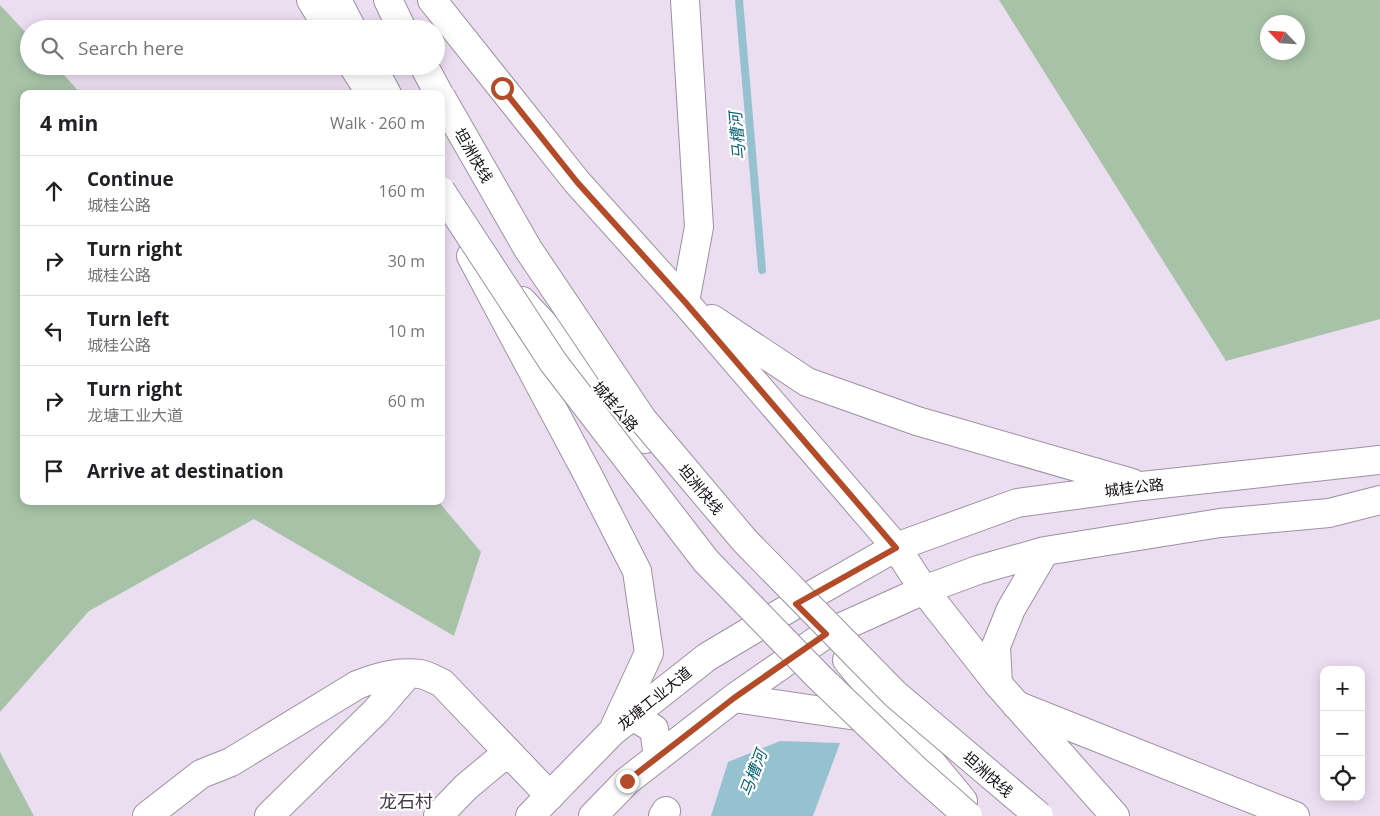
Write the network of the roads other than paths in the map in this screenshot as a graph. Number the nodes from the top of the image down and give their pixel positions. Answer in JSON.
{"nodes":[{"id":1,"x":311,"y":0,"type":"edge"},
{"id":2,"x":337,"y":0,"type":"edge"},
{"id":3,"x":388,"y":0,"type":"edge"},
{"id":4,"x":432,"y":0,"type":"edge"},
{"id":5,"x":685,"y":0,"type":"edge"},
{"id":6,"x":323,"y":20,"type":"edge"},
{"id":7,"x":347,"y":20,"type":"edge"},
{"id":8,"x":398,"y":20,"type":"edge"},
{"id":9,"x":358,"y":75,"type":"edge"},
{"id":10,"x":377,"y":75,"type":"edge"},
{"id":11,"x":429,"y":75,"type":"edge"},
{"id":12,"x":368,"y":90,"type":"edge"},
{"id":13,"x":385,"y":90,"type":"edge"},
{"id":14,"x":437,"y":90,"type":"edge"},
{"id":15,"x":445,"y":104,"type":"edge"},
{"id":16,"x":445,"y":197,"type":"edge"},
{"id":17,"x":445,"y":211,"type":"edge"},
{"id":18,"x":460,"y":235,"type":"junction"},
{"id":19,"x":685,"y":302,"type":"junction"},
{"id":20,"x":1380,"y":460,"type":"edge"},
{"id":21,"x":1142,"y":486,"type":"junction"},
{"id":22,"x":1380,"y":500,"type":"edge"},
{"id":23,"x":896,"y":548,"type":"junction"},
{"id":24,"x":1045,"y":551,"type":"junction"},
{"id":25,"x":924,"y":590,"type":"junction"},
{"id":26,"x":796,"y":604,"type":"junction"},
{"id":27,"x":826,"y":634,"type":"junction"},
{"id":28,"x":408,"y":674,"type":"junction"},
{"id":29,"x":998,"y":684,"type":"junction"},
{"id":30,"x":734,"y":698,"type":"junction"},
{"id":31,"x":1016,"y":705,"type":"junction"},
{"id":32,"x":898,"y":722,"type":"junction"},
{"id":33,"x":622,"y":724,"type":"junction"},
{"id":34,"x":508,"y":752,"type":"junction"},
{"id":35,"x":658,"y":756,"type":"junction"},
{"id":36,"x":550,"y":796,"type":"junction"},
{"id":37,"x":147,"y":816,"type":"edge"},
{"id":38,"x":269,"y":816,"type":"edge"},
{"id":39,"x":438,"y":816,"type":"edge"},
{"id":40,"x":530,"y":816,"type":"edge"},
{"id":41,"x":594,"y":816,"type":"edge"},
{"id":42,"x":968,"y":816,"type":"edge"},
{"id":43,"x":975,"y":816,"type":"edge"},
{"id":44,"x":1039,"y":816,"type":"edge"},
{"id":45,"x":1115,"y":816,"type":"edge"},
{"id":46,"x":1295,"y":816,"type":"edge"}],
"edges":[{"from":1,"to":6,"type":"main road"},
{"from":2,"to":7,"type":"main road"},
{"from":3,"to":8,"type":"main road"},
{"from":4,"to":19,"type":"main road"},
{"from":5,"to":19,"type":"main road"},
{"from":9,"to":12,"type":"main road"},
{"from":10,"to":13,"type":"main road"},
{"from":11,"to":14,"type":"main road"},
{"from":15,"to":44,"type":"main road","name":"坦洲快线","bridge":true},
{"from":16,"to":42,"type":"main road","bridge":true},
{"from":17,"to":18,"type":"main road","name":"城桂公路"},
{"from":18,"to":26,"type":"main road","name":"城桂公路"},
{"from":18,"to":33,"type":"main road"},
{"from":19,"to":21,"type":"main road"},
{"from":19,"to":23,"type":"main road"},
{"from":20,"to":21,"type":"main road","name":"城桂公路"},
{"from":21,"to":23,"type":"main road","name":"城桂公路"},
{"from":22,"to":24,"type":"main road"},
{"from":23,"to":25,"type":"main road"},
{"from":23,"to":26,"type":"main road","name":"城桂公路"},
{"from":24,"to":25,"type":"main road"},
{"from":24,"to":29,"type":"main road"},
{"from":25,"to":27,"type":"main road"},
{"from":25,"to":29,"type":"main road"},
{"from":26,"to":27,"type":"main road","name":"城桂公路"},
{"from":26,"to":33,"type":"main road","name":"龙塘工业大道"},
{"from":27,"to":30,"type":"main road"},
{"from":27,"to":32,"type":"main road","name":"城桂公路"},
{"from":28,"to":34,"type":"main road"},
{"from":28,"to":37,"type":"main road"},
{"from":28,"to":38,"type":"main road"},
{"from":29,"to":31,"type":"main road"},
{"from":30,"to":32,"type":"main road"},
{"from":30,"to":35,"type":"main road"},
{"from":31,"to":45,"type":"main road"},
{"from":31,"to":46,"type":"main road"},
{"from":32,"to":43,"type":"main road","name":"城桂公路"},
{"from":33,"to":35,"type":"main road"},
{"from":33,"to":36,"type":"main road","name":"龙塘工业大道"},
{"from":34,"to":36,"type":"main road"},
{"from":34,"to":39,"type":"main road"},
{"from":35,"to":41,"type":"main road"},
{"from":36,"to":40,"type":"main road","name":"龙塘工业大道"}]}
